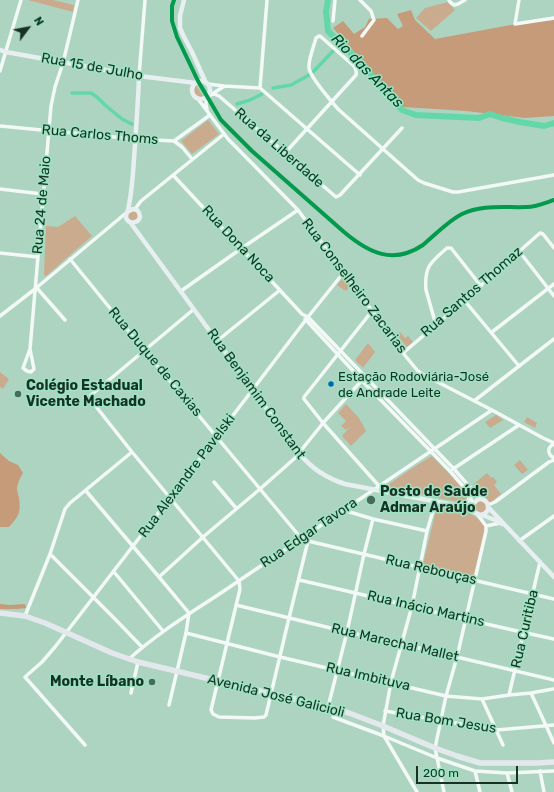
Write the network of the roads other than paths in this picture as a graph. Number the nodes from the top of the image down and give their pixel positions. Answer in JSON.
{"nodes":[{"id":1,"x":21,"y":0,"type":"edge"},
{"id":2,"x":78,"y":0,"type":"edge"},
{"id":3,"x":145,"y":0,"type":"edge"},
{"id":4,"x":184,"y":0,"type":"edge"},
{"id":5,"x":267,"y":0,"type":"edge"},
{"id":6,"x":335,"y":0,"type":"edge"},
{"id":7,"x":360,"y":0,"type":"edge"},
{"id":8,"x":465,"y":0,"type":"edge"},
{"id":9,"x":519,"y":0,"type":"edge"},
{"id":10,"x":450,"y":1,"type":"edge"},
{"id":11,"x":554,"y":18,"type":"edge"},
{"id":12,"x":332,"y":21,"type":"dead end"},
{"id":13,"x":362,"y":36,"type":"dead end"},
{"id":14,"x":0,"y":50,"type":"edge"},
{"id":15,"x":6,"y":52,"type":"junction"},
{"id":16,"x":64,"y":63,"type":"junction"},
{"id":17,"x":199,"y":68,"type":"junction"},
{"id":18,"x":0,"y":71,"type":"edge"},
{"id":19,"x":139,"y":76,"type":"junction"},
{"id":20,"x":184,"y":82,"type":"junction"},
{"id":21,"x":197,"y":82,"type":"junction"},
{"id":22,"x":207,"y":83,"type":"junction"},
{"id":23,"x":224,"y":86,"type":"junction"},
{"id":24,"x":260,"y":88,"type":"junction"},
{"id":25,"x":192,"y":91,"type":"junction"},
{"id":26,"x":209,"y":96,"type":"junction"},
{"id":27,"x":221,"y":97,"type":"junction"},
{"id":28,"x":198,"y":100,"type":"junction"},
{"id":29,"x":332,"y":102,"type":"junction"},
{"id":30,"x":210,"y":115,"type":"junction"},
{"id":31,"x":0,"y":126,"type":"edge"},
{"id":32,"x":402,"y":128,"type":"dead end"},
{"id":33,"x":307,"y":129,"type":"junction"},
{"id":34,"x":48,"y":131,"type":"junction"},
{"id":35,"x":224,"y":134,"type":"junction"},
{"id":36,"x":135,"y":139,"type":"junction"},
{"id":37,"x":174,"y":141,"type":"junction"},
{"id":38,"x":383,"y":149,"type":"junction"},
{"id":39,"x":285,"y":152,"type":"junction"},
{"id":40,"x":192,"y":159,"type":"junction"},
{"id":41,"x":173,"y":175,"type":"junction"},
{"id":42,"x":360,"y":175,"type":"junction"},
{"id":43,"x":554,"y":175,"type":"edge"},
{"id":44,"x":0,"y":189,"type":"edge"},
{"id":45,"x":42,"y":194,"type":"junction"},
{"id":46,"x":131,"y":210,"type":"junction"},
{"id":47,"x":298,"y":210,"type":"junction"},
{"id":48,"x":120,"y":219,"type":"junction"},
{"id":49,"x":129,"y":221,"type":"junction"},
{"id":50,"x":137,"y":222,"type":"junction"},
{"id":51,"x":140,"y":234,"type":"junction"},
{"id":52,"x":242,"y":248,"type":"junction"},
{"id":53,"x":554,"y":248,"type":"edge"},
{"id":54,"x":518,"y":251,"type":"junction"},
{"id":55,"x":0,"y":253,"type":"edge"},
{"id":56,"x":38,"y":257,"type":"junction"},
{"id":57,"x":70,"y":259,"type":"junction"},
{"id":58,"x":344,"y":272,"type":"junction"},
{"id":59,"x":554,"y":284,"type":"edge"},
{"id":60,"x":481,"y":286,"type":"junction"},
{"id":61,"x":36,"y":288,"type":"junction"},
{"id":62,"x":548,"y":289,"type":"junction"},
{"id":63,"x":280,"y":290,"type":"junction"},
{"id":64,"x":181,"y":291,"type":"junction"},
{"id":65,"x":554,"y":296,"type":"edge"},
{"id":66,"x":464,"y":300,"type":"junction"},
{"id":67,"x":194,"y":309,"type":"junction"},
{"id":68,"x":372,"y":311,"type":"junction"},
{"id":69,"x":0,"y":316,"type":"edge"},
{"id":70,"x":306,"y":318,"type":"junction"},
{"id":71,"x":65,"y":320,"type":"dead end"},
{"id":72,"x":436,"y":325,"type":"junction"},
{"id":73,"x":492,"y":332,"type":"junction"},
{"id":74,"x":554,"y":339,"type":"edge"},
{"id":75,"x":217,"y":341,"type":"junction"},
{"id":76,"x":30,"y":349,"type":"junction"},
{"id":77,"x":144,"y":350,"type":"junction"},
{"id":78,"x":340,"y":350,"type":"junction"},
{"id":79,"x":403,"y":352,"type":"junction"},
{"id":80,"x":337,"y":354,"type":"junction"},
{"id":81,"x":519,"y":366,"type":"junction"},
{"id":82,"x":365,"y":377,"type":"junction"},
{"id":83,"x":362,"y":380,"type":"junction"},
{"id":84,"x":252,"y":389,"type":"junction"},
{"id":85,"x":474,"y":401,"type":"junction"},
{"id":86,"x":492,"y":410,"type":"junction"},
{"id":87,"x":399,"y":415,"type":"junction"},
{"id":88,"x":323,"y":423,"type":"junction"},
{"id":89,"x":519,"y":425,"type":"junction"},
{"id":90,"x":217,"y":437,"type":"junction"},
{"id":91,"x":543,"y":438,"type":"junction"},
{"id":92,"x":554,"y":444,"type":"edge"},
{"id":93,"x":434,"y":448,"type":"junction"},
{"id":94,"x":549,"y":449,"type":"junction"},
{"id":95,"x":430,"y":451,"type":"junction"},
{"id":96,"x":132,"y":452,"type":"junction"},
{"id":97,"x":299,"y":453,"type":"junction"},
{"id":98,"x":550,"y":454,"type":"junction"},
{"id":99,"x":554,"y":459,"type":"edge"},
{"id":100,"x":549,"y":462,"type":"junction"},
{"id":101,"x":454,"y":469,"type":"junction"},
{"id":102,"x":450,"y":471,"type":"junction"},
{"id":103,"x":214,"y":482,"type":"dead end"},
{"id":104,"x":377,"y":488,"type":"junction"},
{"id":105,"x":260,"y":489,"type":"junction"},
{"id":106,"x":86,"y":491,"type":"junction"},
{"id":107,"x":470,"y":497,"type":"junction"},
{"id":108,"x":170,"y":498,"type":"junction"},
{"id":109,"x":480,"y":499,"type":"junction"},
{"id":110,"x":436,"y":501,"type":"junction"},
{"id":111,"x":473,"y":504,"type":"junction"},
{"id":112,"x":465,"y":505,"type":"junction"},
{"id":113,"x":459,"y":506,"type":"junction"},
{"id":114,"x":488,"y":506,"type":"junction"},
{"id":115,"x":236,"y":508,"type":"junction"},
{"id":116,"x":343,"y":510,"type":"junction"},
{"id":117,"x":478,"y":514,"type":"junction"},
{"id":118,"x":554,"y":516,"type":"edge"},
{"id":119,"x":373,"y":519,"type":"junction"},
{"id":120,"x":500,"y":523,"type":"junction"},
{"id":121,"x":486,"y":526,"type":"junction"},
{"id":122,"x":508,"y":529,"type":"junction"},
{"id":123,"x":427,"y":531,"type":"junction"},
{"id":124,"x":203,"y":537,"type":"junction"},
{"id":125,"x":301,"y":538,"type":"junction"},
{"id":126,"x":519,"y":540,"type":"junction"},
{"id":127,"x":308,"y":541,"type":"junction"},
{"id":128,"x":133,"y":547,"type":"junction"},
{"id":129,"x":50,"y":554,"type":"junction"},
{"id":130,"x":364,"y":554,"type":"junction"},
{"id":131,"x":540,"y":562,"type":"junction"},
{"id":132,"x":419,"y":567,"type":"junction"},
{"id":133,"x":114,"y":572,"type":"junction"},
{"id":134,"x":159,"y":576,"type":"junction"},
{"id":135,"x":554,"y":577,"type":"edge"},
{"id":136,"x":298,"y":580,"type":"junction"},
{"id":137,"x":474,"y":580,"type":"junction"},
{"id":138,"x":239,"y":581,"type":"junction"},
{"id":139,"x":356,"y":592,"type":"junction"},
{"id":140,"x":533,"y":594,"type":"junction"},
{"id":141,"x":94,"y":598,"type":"junction"},
{"id":142,"x":554,"y":599,"type":"edge"},
{"id":143,"x":236,"y":605,"type":"junction"},
{"id":144,"x":412,"y":606,"type":"junction"},
{"id":145,"x":0,"y":612,"type":"edge"},
{"id":146,"x":189,"y":613,"type":"junction"},
{"id":147,"x":25,"y":616,"type":"junction"},
{"id":148,"x":288,"y":618,"type":"junction"},
{"id":149,"x":466,"y":619,"type":"junction"},
{"id":150,"x":163,"y":631,"type":"junction"},
{"id":151,"x":347,"y":632,"type":"junction"},
{"id":152,"x":66,"y":633,"type":"junction"},
{"id":153,"x":186,"y":633,"type":"junction"},
{"id":154,"x":524,"y":633,"type":"junction"},
{"id":155,"x":554,"y":639,"type":"edge"},
{"id":156,"x":227,"y":643,"type":"junction"},
{"id":157,"x":402,"y":644,"type":"junction"},
{"id":158,"x":142,"y":647,"type":"junction"},
{"id":159,"x":280,"y":657,"type":"junction"},
{"id":160,"x":457,"y":657,"type":"junction"},
{"id":161,"x":129,"y":659,"type":"junction"},
{"id":162,"x":138,"y":662,"type":"junction"},
{"id":163,"x":336,"y":670,"type":"junction"},
{"id":164,"x":177,"y":671,"type":"junction"},
{"id":165,"x":515,"y":671,"type":"junction"},
{"id":166,"x":554,"y":675,"type":"edge"},
{"id":167,"x":548,"y":678,"type":"junction"},
{"id":168,"x":554,"y":680,"type":"edge"},
{"id":169,"x":218,"y":681,"type":"junction"},
{"id":170,"x":391,"y":682,"type":"junction"},
{"id":171,"x":553,"y":689,"type":"dead end"},
{"id":172,"x":131,"y":693,"type":"dead end"},
{"id":173,"x":531,"y":693,"type":"junction"},
{"id":174,"x":272,"y":694,"type":"junction"},
{"id":175,"x":509,"y":695,"type":"junction"},
{"id":176,"x":446,"y":696,"type":"junction"},
{"id":177,"x":482,"y":699,"type":"junction"},
{"id":178,"x":170,"y":705,"type":"dead end"},
{"id":179,"x":328,"y":707,"type":"junction"},
{"id":180,"x":385,"y":711,"type":"junction"},
{"id":181,"x":333,"y":717,"type":"dead end"},
{"id":182,"x":440,"y":720,"type":"junction"},
{"id":183,"x":554,"y":725,"type":"edge"},
{"id":184,"x":382,"y":726,"type":"junction"},
{"id":185,"x":546,"y":726,"type":"junction"},
{"id":186,"x":497,"y":730,"type":"junction"},
{"id":187,"x":384,"y":736,"type":"junction"},
{"id":188,"x":554,"y":742,"type":"edge"},
{"id":189,"x":85,"y":745,"type":"dead end"},
{"id":190,"x":503,"y":745,"type":"dead end"},
{"id":191,"x":435,"y":748,"type":"junction"},
{"id":192,"x":437,"y":758,"type":"junction"},
{"id":193,"x":554,"y":762,"type":"edge"},
{"id":194,"x":475,"y":771,"type":"junction"},
{"id":195,"x":540,"y":771,"type":"junction"},
{"id":196,"x":554,"y":772,"type":"edge"},
{"id":197,"x":508,"y":773,"type":"junction"},
{"id":198,"x":417,"y":792,"type":"edge"},
{"id":199,"x":444,"y":792,"type":"edge"},
{"id":200,"x":480,"y":792,"type":"edge"},
{"id":201,"x":512,"y":792,"type":"edge"},
{"id":202,"x":544,"y":792,"type":"edge"}],
"edges":[{"from":1,"to":15,"type":"street"},
{"from":2,"to":16,"type":"street","name":"Rua 24 de Maio"},
{"from":3,"to":19,"type":"street"},
{"from":4,"to":17,"type":"main road"},
{"from":5,"to":24,"type":"street"},
{"from":6,"to":12,"type":"street"},
{"from":7,"to":13,"type":"street"},
{"from":8,"to":10,"type":"street"},
{"from":9,"to":11,"type":"street"},
{"from":14,"to":15,"type":"main road","name":"Rua 15 de Julho"},
{"from":15,"to":16,"type":"main road","name":"Rua 15 de Julho"},
{"from":15,"to":18,"type":"street"},
{"from":16,"to":19,"type":"main road","name":"Rua 15 de Julho"},
{"from":16,"to":34,"type":"street","name":"Rua 24 de Maio"},
{"from":17,"to":21,"type":"main road"},
{"from":17,"to":22,"type":"main road"},
{"from":19,"to":20,"type":"main road","name":"Rua 15 de Julho"},
{"from":19,"to":36,"type":"main road"},
{"from":20,"to":21,"type":"main road","name":"Rua 15 de Julho"},
{"from":20,"to":25,"type":"main road"},
{"from":21,"to":22,"type":"main road"},
{"from":21,"to":25,"type":"main road"},
{"from":22,"to":23,"type":"street"},
{"from":22,"to":26,"type":"main road"},
{"from":23,"to":24,"type":"street"},
{"from":23,"to":26,"type":"street"},
{"from":23,"to":27,"type":"street","name":"Rua da Liberdade"},
{"from":24,"to":33,"type":"street"},
{"from":25,"to":28,"type":"main road"},
{"from":26,"to":27,"type":"street","name":"Rua da Liberdade"},
{"from":26,"to":28,"type":"main road"},
{"from":26,"to":30,"type":"street"},
{"from":27,"to":39,"type":"street","name":"Rua da Liberdade"},
{"from":28,"to":30,"type":"street","name":"Rua Conselheiro Zacarias"},
{"from":29,"to":29,"type":"street"},
{"from":29,"to":33,"type":"street"},
{"from":29,"to":38,"type":"street"},
{"from":30,"to":35,"type":"street","name":"Rua Conselheiro Zacarias"},
{"from":30,"to":37,"type":"street"},
{"from":31,"to":34,"type":"street","name":"Rua Carlos Thoms"},
{"from":32,"to":38,"type":"street"},
{"from":33,"to":39,"type":"street"},
{"from":33,"to":42,"type":"street"},
{"from":34,"to":36,"type":"street","name":"Rua Carlos Thoms"},
{"from":34,"to":45,"type":"street","name":"Rua 24 de Maio"},
{"from":35,"to":40,"type":"street"},
{"from":35,"to":47,"type":"street","name":"Rua Conselheiro Zacarias"},
{"from":36,"to":37,"type":"street","name":"Rua Carlos Thoms"},
{"from":36,"to":46,"type":"main road"},
{"from":37,"to":40,"type":"street","name":"Rua Carlos Thoms"},
{"from":38,"to":42,"type":"street"},
{"from":38,"to":43,"type":"street"},
{"from":39,"to":42,"type":"street","name":"Rua da Liberdade"},
{"from":40,"to":41,"type":"street"},
{"from":41,"to":46,"type":"street"},
{"from":41,"to":52,"type":"street","name":"Rua Dona Noca"},
{"from":44,"to":45,"type":"street"},
{"from":45,"to":56,"type":"street","name":"Rua 24 de Maio"},
{"from":46,"to":48,"type":"street"},
{"from":46,"to":49,"type":"main road"},
{"from":46,"to":50,"type":"main road"},
{"from":47,"to":52,"type":"street"},
{"from":47,"to":58,"type":"street","name":"Rua Conselheiro Zacarias"},
{"from":48,"to":49,"type":"street"},
{"from":48,"to":57,"type":"street"},
{"from":49,"to":50,"type":"main road"},
{"from":49,"to":51,"type":"main road","name":"Rua Benjamim Constant"},
{"from":50,"to":51,"type":"main road","name":"Rua Benjamim Constant"},
{"from":51,"to":64,"type":"main road","name":"Rua Benjamim Constant"},
{"from":52,"to":63,"type":"street","name":"Rua Dona Noca"},
{"from":52,"to":64,"type":"street"},
{"from":53,"to":54,"type":"street","name":"Rua Santos Thomaz"},
{"from":54,"to":60,"type":"street","name":"Rua Santos Thomaz"},
{"from":54,"to":62,"type":"street"},
{"from":55,"to":56,"type":"street"},
{"from":56,"to":61,"type":"street","name":"Rua 24 de Maio"},
{"from":57,"to":61,"type":"street"},
{"from":57,"to":77,"type":"street","name":"Rua Duque de Caxias"},
{"from":58,"to":68,"type":"street","name":"Rua Conselheiro Zacarias"},
{"from":58,"to":70,"type":"street","name":"Rua Alexandre Pavelski"},
{"from":59,"to":62,"type":"street"},
{"from":60,"to":66,"type":"street","name":"Rua Santos Thomaz"},
{"from":60,"to":72,"type":"street"},
{"from":61,"to":69,"type":"street"},
{"from":61,"to":71,"type":"street"},
{"from":61,"to":76,"type":"street","name":"Rua 24 de Maio"},
{"from":62,"to":65,"type":"street"},
{"from":62,"to":73,"type":"street"},
{"from":63,"to":70,"type":"street","name":"Rua Dona Noca"},
{"from":63,"to":75,"type":"street"},
{"from":64,"to":67,"type":"main road","name":"Rua Benjamim Constant"},
{"from":66,"to":72,"type":"street","name":"Rua Santos Thomaz"},
{"from":66,"to":73,"type":"street"},
{"from":67,"to":75,"type":"main road","name":"Rua Benjamim Constant"},
{"from":67,"to":77,"type":"street"},
{"from":68,"to":78,"type":"street"},
{"from":68,"to":79,"type":"street","name":"Rua Conselheiro Zacarias"},
{"from":70,"to":78,"type":"street","name":"Rua Dona Noca"},
{"from":70,"to":80,"type":"street","name":"Rua Dona Noca"},
{"from":70,"to":84,"type":"street","name":"Rua Alexandre Pavelski"},
{"from":72,"to":79,"type":"street","name":"Rua Santos Thomaz"},
{"from":73,"to":81,"type":"street"},
{"from":74,"to":81,"type":"street"},
{"from":75,"to":84,"type":"main road","name":"Rua Benjamim Constant"},
{"from":76,"to":76,"type":"street","name":"Rua 24 de Maio"},
{"from":77,"to":90,"type":"street","name":"Rua Duque de Caxias"},
{"from":77,"to":96,"type":"street"},
{"from":78,"to":80,"type":"street"},
{"from":78,"to":82,"type":"street","name":"Rua Dona Noca"},
{"from":79,"to":85,"type":"street","name":"Rua Conselheiro Zacarias"},
{"from":80,"to":83,"type":"street","name":"Rua Dona Noca"},
{"from":80,"to":88,"type":"street"},
{"from":81,"to":85,"type":"street"},
{"from":82,"to":83,"type":"street"},
{"from":82,"to":87,"type":"street","name":"Rua Dona Noca"},
{"from":83,"to":87,"type":"street","name":"Rua Dona Noca"},
{"from":83,"to":88,"type":"street"},
{"from":84,"to":90,"type":"street","name":"Rua Alexandre Pavelski"},
{"from":84,"to":97,"type":"main road","name":"Rua Benjamim Constant"},
{"from":85,"to":86,"type":"street","name":"Rua Conselheiro Zacarias"},
{"from":86,"to":89,"type":"street","name":"Rua Conselheiro Zacarias"},
{"from":86,"to":93,"type":"street","name":"Rua Edgar Tavora"},
{"from":87,"to":93,"type":"street","name":"Rua Dona Noca"},
{"from":87,"to":95,"type":"street","name":"Rua Dona Noca"},
{"from":88,"to":97,"type":"street"},
{"from":88,"to":104,"type":"street"},
{"from":89,"to":91,"type":"street","name":"Rua Conselheiro Zacarias"},
{"from":89,"to":101,"type":"street"},
{"from":90,"to":105,"type":"street","name":"Rua Duque de Caxias"},
{"from":90,"to":108,"type":"street","name":"Rua Alexandre Pavelski"},
{"from":91,"to":92,"type":"street","name":"Rua Conselheiro Zacarias"},
{"from":91,"to":94,"type":"street"},
{"from":92,"to":94,"type":"street"},
{"from":93,"to":95,"type":"street","name":"Rua Edgar Tavora"},
{"from":93,"to":101,"type":"street","name":"Rua Dona Noca"},
{"from":94,"to":98,"type":"street"},
{"from":95,"to":102,"type":"street","name":"Rua Dona Noca"},
{"from":95,"to":104,"type":"street","name":"Rua Edgar Tavora"},
{"from":96,"to":106,"type":"street"},
{"from":96,"to":108,"type":"street"},
{"from":97,"to":104,"type":"main road","name":"Rua Benjamim Constant"},
{"from":97,"to":105,"type":"street"},
{"from":98,"to":99,"type":"street"},
{"from":98,"to":100,"type":"street"},
{"from":99,"to":100,"type":"street"},
{"from":100,"to":114,"type":"street"},
{"from":101,"to":102,"type":"street"},
{"from":101,"to":109,"type":"street","name":"Rua Dona Noca"},
{"from":102,"to":107,"type":"street","name":"Rua Dona Noca"},
{"from":103,"to":115,"type":"street"},
{"from":104,"to":110,"type":"main road","name":"Rua Benjamim Constant"},
{"from":104,"to":116,"type":"street","name":"Rua Edgar Tavora"},
{"from":105,"to":115,"type":"street"},
{"from":105,"to":125,"type":"street","name":"Rua Duque de Caxias"},
{"from":106,"to":128,"type":"street"},
{"from":106,"to":129,"type":"street"},
{"from":107,"to":111,"type":"street","name":"Rua Dona Noca"},
{"from":107,"to":112,"type":"main road"},
{"from":108,"to":124,"type":"street"},
{"from":108,"to":128,"type":"street","name":"Rua Alexandre Pavelski"},
{"from":109,"to":111,"type":"main road"},
{"from":109,"to":114,"type":"main road"},
{"from":110,"to":113,"type":"main road","name":"Rua Benjamim Constant"},
{"from":110,"to":123,"type":"street"},
{"from":111,"to":112,"type":"main road","name":"Rua Benjamim Constant"},
{"from":111,"to":117,"type":"main road"},
{"from":112,"to":113,"type":"main road","name":"Rua Benjamim Constant"},
{"from":113,"to":117,"type":"main road","name":"Rua Benjamim Constant"},
{"from":114,"to":117,"type":"main road"},
{"from":114,"to":122,"type":"main road"},
{"from":115,"to":124,"type":"street"},
{"from":116,"to":119,"type":"street"},
{"from":116,"to":125,"type":"street","name":"Rua Edgar Tavora"},
{"from":117,"to":120,"type":"main road","name":"Rua Benjamim Constant"},
{"from":117,"to":121,"type":"street"},
{"from":118,"to":126,"type":"street"},
{"from":119,"to":123,"type":"street"},
{"from":119,"to":130,"type":"street"},
{"from":120,"to":121,"type":"street"},
{"from":120,"to":122,"type":"main road","name":"Rua Benjamim Constant"},
{"from":121,"to":137,"type":"street"},
{"from":122,"to":126,"type":"main road"},
{"from":123,"to":132,"type":"street"},
{"from":124,"to":134,"type":"street"},
{"from":124,"to":138,"type":"street"},
{"from":125,"to":127,"type":"street","name":"Rua Rebouças"},
{"from":125,"to":138,"type":"street","name":"Rua Edgar Tavora"},
{"from":126,"to":131,"type":"main road"},
{"from":127,"to":130,"type":"street","name":"Rua Rebouças"},
{"from":127,"to":136,"type":"street"},
{"from":128,"to":133,"type":"street","name":"Rua Alexandre Pavelski"},
{"from":128,"to":134,"type":"street"},
{"from":129,"to":141,"type":"street"},
{"from":129,"to":147,"type":"street"},
{"from":130,"to":132,"type":"street","name":"Rua Rebouças"},
{"from":130,"to":139,"type":"street"},
{"from":131,"to":135,"type":"main road"},
{"from":131,"to":140,"type":"street","name":"Rua Curitiba"},
{"from":132,"to":137,"type":"street","name":"Rua Rebouças"},
{"from":132,"to":144,"type":"street"},
{"from":133,"to":141,"type":"street","name":"Rua Alexandre Pavelski"},
{"from":133,"to":150,"type":"street"},
{"from":134,"to":146,"type":"street"},
{"from":136,"to":139,"type":"street","name":"Rua Inácio Martins"},
{"from":136,"to":148,"type":"street"},
{"from":137,"to":140,"type":"street","name":"Rua Rebouças"},
{"from":137,"to":149,"type":"street"},
{"from":138,"to":143,"type":"street"},
{"from":138,"to":146,"type":"street","name":"Rua Edgar Tavora"},
{"from":139,"to":144,"type":"street","name":"Rua Inácio Martins"},
{"from":139,"to":151,"type":"street"},
{"from":140,"to":142,"type":"street","name":"Rua Rebouças"},
{"from":140,"to":154,"type":"street","name":"Rua Curitiba"},
{"from":141,"to":152,"type":"street","name":"Rua Alexandre Pavelski"},
{"from":141,"to":158,"type":"street"},
{"from":143,"to":148,"type":"street","name":"Rua Marechal Mallet"},
{"from":143,"to":156,"type":"street"},
{"from":144,"to":149,"type":"street","name":"Rua Inácio Martins"},
{"from":144,"to":157,"type":"street"},
{"from":145,"to":147,"type":"highway","name":"Avenida José Galicioli"},
{"from":146,"to":150,"type":"street","name":"Rua Edgar Tavora"},
{"from":146,"to":153,"type":"street"},
{"from":147,"to":152,"type":"highway","name":"Avenida José Galicioli"},
{"from":148,"to":151,"type":"street","name":"Rua Marechal Mallet"},
{"from":148,"to":159,"type":"street"},
{"from":149,"to":154,"type":"street","name":"Rua Inácio Martins"},
{"from":149,"to":160,"type":"street"},
{"from":150,"to":158,"type":"street","name":"Rua Edgar Tavora"},
{"from":151,"to":157,"type":"street","name":"Rua Marechal Mallet"},
{"from":151,"to":163,"type":"street"},
{"from":152,"to":161,"type":"highway","name":"Avenida José Galicioli"},
{"from":152,"to":189,"type":"street","name":"Rua Alexandre Pavelski"},
{"from":153,"to":156,"type":"street","name":"Rua Imbituva"},
{"from":153,"to":164,"type":"street"},
{"from":154,"to":155,"type":"street","name":"Rua Inácio Martins"},
{"from":154,"to":165,"type":"street","name":"Rua Curitiba"},
{"from":156,"to":159,"type":"street","name":"Rua Imbituva"},
{"from":156,"to":169,"type":"street"},
{"from":157,"to":160,"type":"street","name":"Rua Marechal Mallet"},
{"from":157,"to":170,"type":"street"},
{"from":158,"to":161,"type":"street","name":"Rua Edgar Tavora"},
{"from":159,"to":163,"type":"street","name":"Rua Imbituva"},
{"from":159,"to":174,"type":"street"},
{"from":160,"to":165,"type":"street","name":"Rua Marechal Mallet"},
{"from":160,"to":176,"type":"street"},
{"from":161,"to":162,"type":"highway","name":"Avenida José Galicioli"},
{"from":162,"to":164,"type":"highway","name":"Avenida José Galicioli"},
{"from":162,"to":172,"type":"street"},
{"from":163,"to":170,"type":"street","name":"Rua Imbituva"},
{"from":163,"to":179,"type":"street"},
{"from":164,"to":169,"type":"highway","name":"Avenida José Galicioli"},
{"from":164,"to":178,"type":"street"},
{"from":165,"to":167,"type":"street","name":"Rua Marechal Mallet"},
{"from":165,"to":175,"type":"street","name":"Rua Curitiba"},
{"from":166,"to":167,"type":"street"},
{"from":167,"to":168,"type":"street","name":"Rua Marechal Mallet"},
{"from":169,"to":174,"type":"highway","name":"Avenida José Galicioli"},
{"from":169,"to":174,"type":"street"},
{"from":170,"to":176,"type":"street","name":"Rua Imbituva"},
{"from":170,"to":180,"type":"street"},
{"from":171,"to":173,"type":"street","name":"Rua Imbituva"},
{"from":173,"to":175,"type":"street","name":"Rua Imbituva"},
{"from":173,"to":185,"type":"street"},
{"from":174,"to":179,"type":"highway","name":"Avenida José Galicioli"},
{"from":175,"to":177,"type":"street","name":"Rua Imbituva"},
{"from":176,"to":177,"type":"street","name":"Rua Imbituva"},
{"from":176,"to":182,"type":"street"},
{"from":177,"to":186,"type":"street"},
{"from":179,"to":184,"type":"highway","name":"Avenida José Galicioli"},
{"from":180,"to":182,"type":"street","name":"Rua Bom Jesus"},
{"from":180,"to":184,"type":"street"},
{"from":181,"to":187,"type":"street"},
{"from":182,"to":186,"type":"street","name":"Rua Bom Jesus"},
{"from":182,"to":191,"type":"street"},
{"from":183,"to":185,"type":"street","name":"Rua Bom Jesus"},
{"from":184,"to":187,"type":"street"},
{"from":184,"to":191,"type":"highway","name":"Avenida José Galicioli"},
{"from":185,"to":186,"type":"street","name":"Rua Bom Jesus"},
{"from":185,"to":188,"type":"street"},
{"from":186,"to":190,"type":"street"},
{"from":187,"to":192,"type":"street"},
{"from":187,"to":198,"type":"street"},
{"from":191,"to":192,"type":"street"},
{"from":191,"to":193,"type":"highway","name":"Avenida José Galicioli"},
{"from":192,"to":194,"type":"street"},
{"from":192,"to":199,"type":"street"},
{"from":194,"to":197,"type":"street"},
{"from":194,"to":200,"type":"street"},
{"from":195,"to":196,"type":"street"},
{"from":195,"to":197,"type":"street"},
{"from":195,"to":202,"type":"street"},
{"from":197,"to":201,"type":"street"}]}
